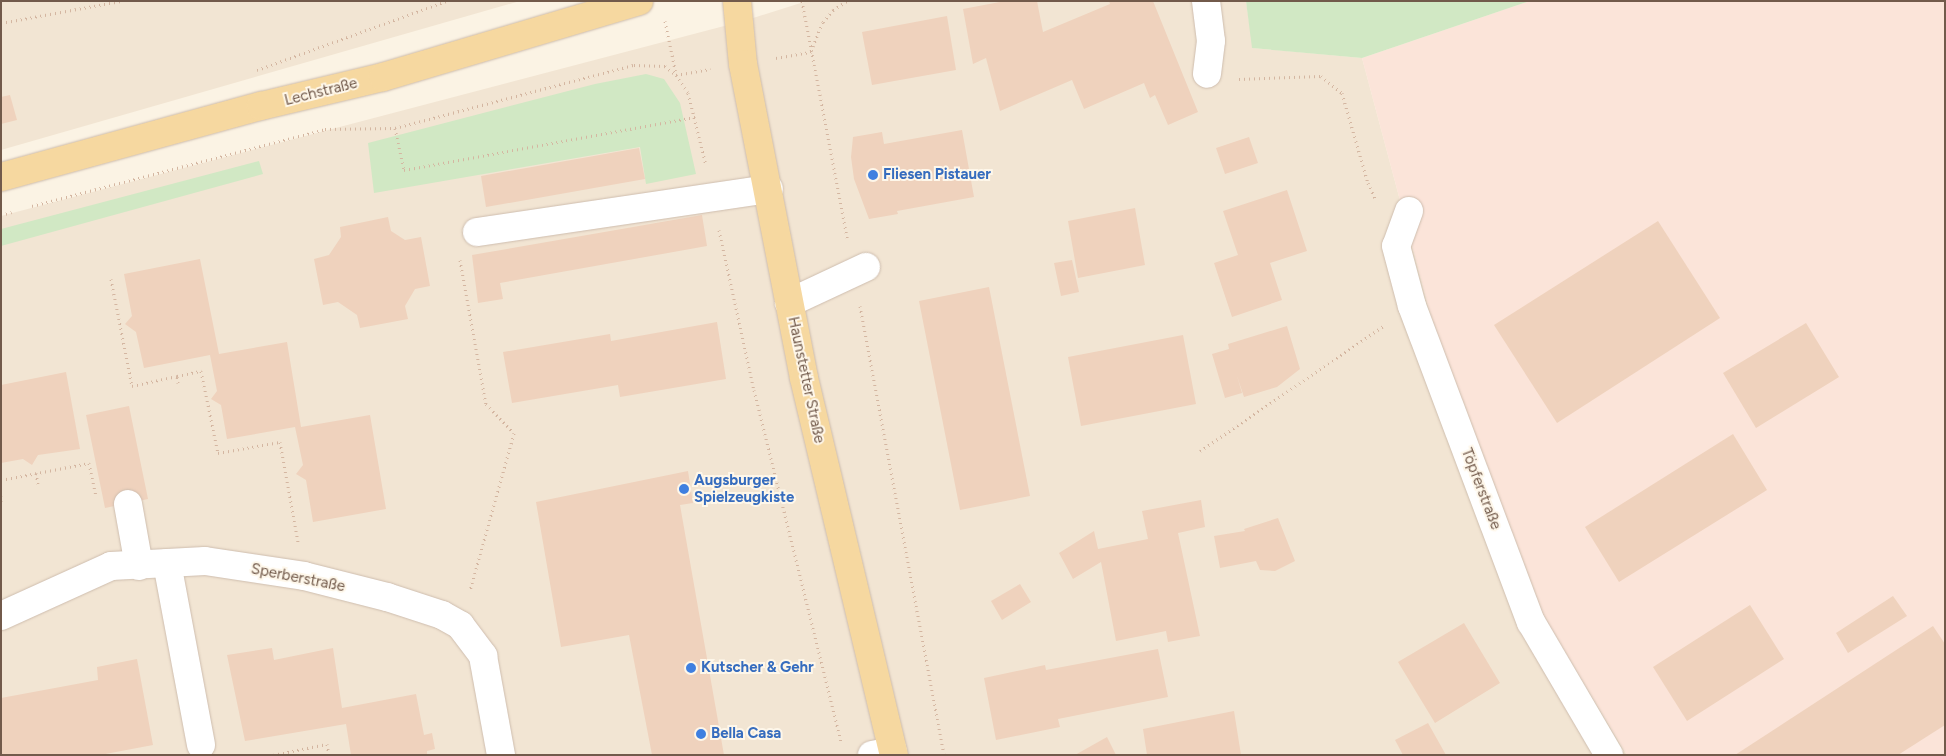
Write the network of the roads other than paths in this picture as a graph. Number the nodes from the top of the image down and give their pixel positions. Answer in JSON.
{"nodes":[{"id":1,"x":639,"y":1,"type":"edge"},
{"id":2,"x":737,"y":1,"type":"edge"},
{"id":3,"x":1206,"y":1,"type":"edge"},
{"id":4,"x":1206,"y":74,"type":"road end"},
{"id":5,"x":1,"y":178,"type":"edge"},
{"id":6,"x":769,"y":189,"type":"junction"},
{"id":7,"x":1409,"y":211,"type":"dead end"},
{"id":8,"x":477,"y":232,"type":"road end"},
{"id":9,"x":860,"y":270,"type":"road end"},
{"id":10,"x":789,"y":303,"type":"junction"},
{"id":11,"x":128,"y":504,"type":"dead end"},
{"id":12,"x":167,"y":563,"type":"junction"},
{"id":13,"x":139,"y":566,"type":"junction"},
{"id":14,"x":1,"y":616,"type":"edge"},
{"id":15,"x":200,"y":745,"type":"dead end"},
{"id":16,"x":886,"y":753,"type":"edge"},
{"id":17,"x":501,"y":755,"type":"edge"},
{"id":18,"x":1609,"y":755,"type":"edge"}],
"edges":[{"from":1,"to":5,"type":"main road","name":"Lechstraße"},
{"from":2,"to":6,"type":"main road","name":"Haunstetter Straße"},
{"from":3,"to":4,"type":"street"},
{"from":6,"to":8,"type":"street"},
{"from":6,"to":10,"type":"main road","name":"Haunstetter Straße"},
{"from":7,"to":18,"type":"street","name":"Töpferstraße"},
{"from":9,"to":10,"type":"street"},
{"from":10,"to":16,"type":"main road","name":"Haunstetter Straße"},
{"from":11,"to":13,"type":"street"},
{"from":12,"to":13,"type":"street","name":"Sperberstraße"},
{"from":12,"to":15,"type":"street"},
{"from":12,"to":17,"type":"street","name":"Sperberstraße"},
{"from":13,"to":14,"type":"street","name":"Sperberstraße"}]}
